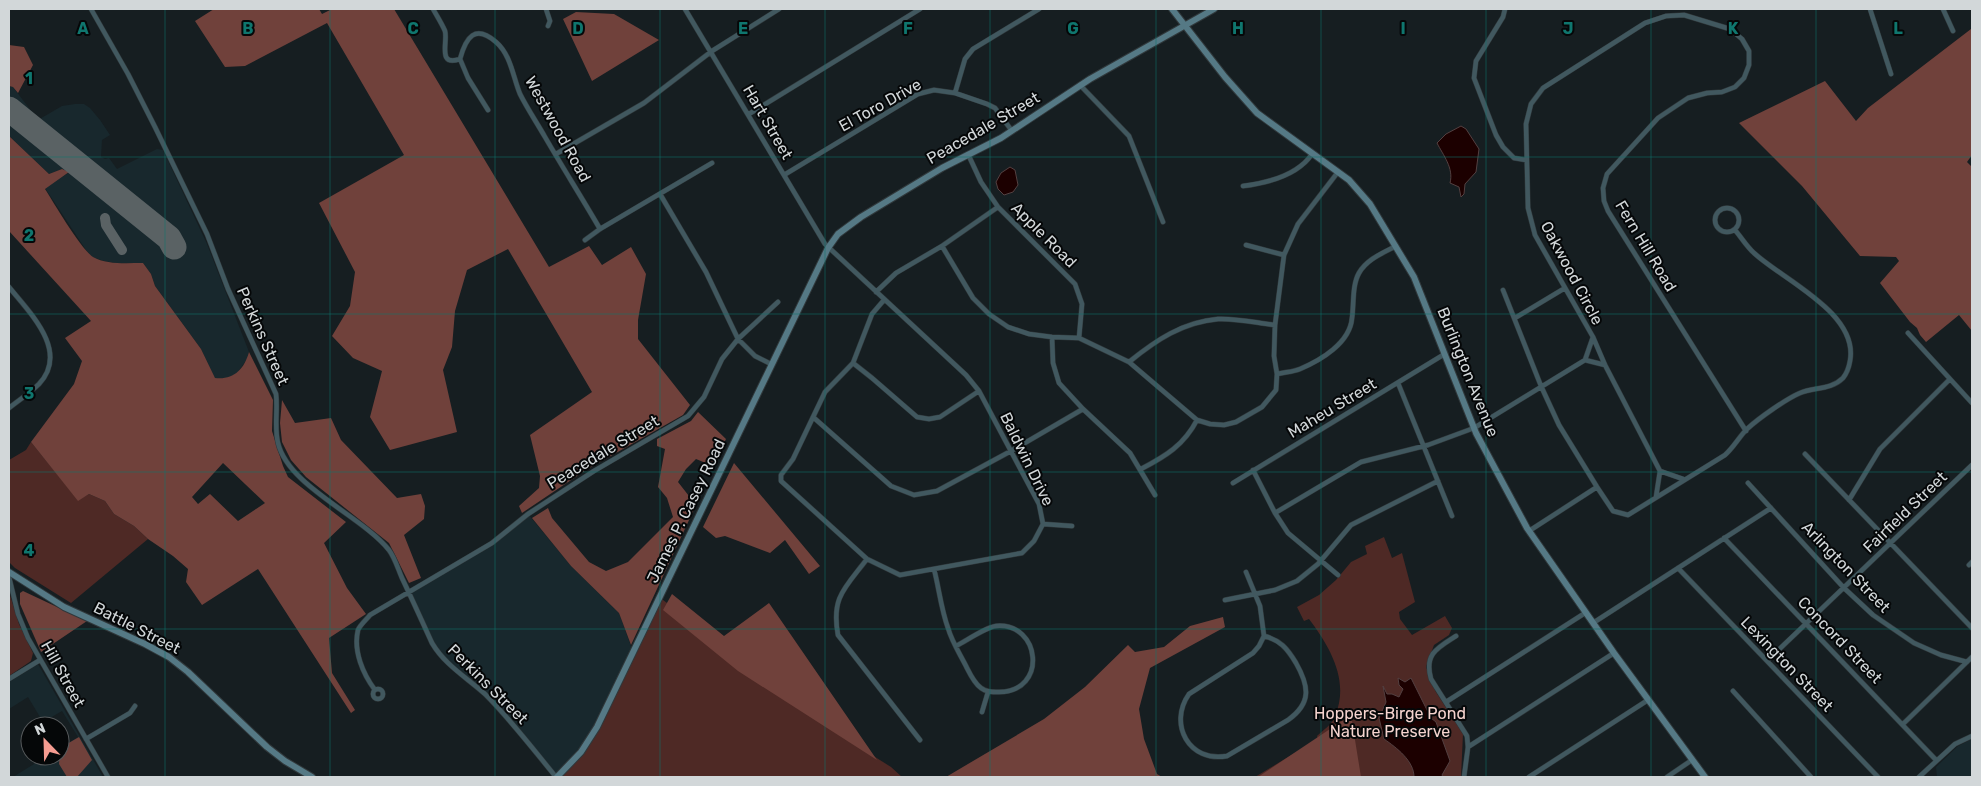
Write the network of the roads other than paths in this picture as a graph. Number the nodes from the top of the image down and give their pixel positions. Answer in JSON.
{"nodes":[{"id":1,"x":91,"y":9,"type":"edge"},
{"id":2,"x":434,"y":9,"type":"edge"},
{"id":3,"x":546,"y":9,"type":"edge"},
{"id":4,"x":685,"y":9,"type":"edge"},
{"id":5,"x":779,"y":9,"type":"edge"},
{"id":6,"x":920,"y":9,"type":"edge"},
{"id":7,"x":1039,"y":9,"type":"edge"},
{"id":8,"x":1172,"y":9,"type":"edge"},
{"id":9,"x":1214,"y":9,"type":"edge"},
{"id":10,"x":1505,"y":9,"type":"edge"},
{"id":11,"x":1870,"y":9,"type":"edge"},
{"id":12,"x":1943,"y":9,"type":"edge"},
{"id":13,"x":1184,"y":24,"type":"junction"},
{"id":14,"x":548,"y":26,"type":"dead end"},
{"id":15,"x":1953,"y":31,"type":"dead end"},
{"id":16,"x":712,"y":51,"type":"junction"},
{"id":17,"x":460,"y":59,"type":"junction"},
{"id":18,"x":1890,"y":74,"type":"dead end"},
{"id":19,"x":1080,"y":85,"type":"junction"},
{"id":20,"x":955,"y":93,"type":"junction"},
{"id":21,"x":488,"y":110,"type":"dead end"},
{"id":22,"x":749,"y":114,"type":"junction"},
{"id":23,"x":1012,"y":131,"type":"junction"},
{"id":24,"x":556,"y":154,"type":"junction"},
{"id":25,"x":968,"y":154,"type":"junction"},
{"id":26,"x":1312,"y":154,"type":"junction"},
{"id":27,"x":1526,"y":160,"type":"junction"},
{"id":28,"x":712,"y":163,"type":"dead end"},
{"id":29,"x":1338,"y":172,"type":"junction"},
{"id":30,"x":784,"y":175,"type":"junction"},
{"id":31,"x":1243,"y":186,"type":"dead end"},
{"id":32,"x":660,"y":194,"type":"junction"},
{"id":33,"x":998,"y":207,"type":"junction"},
{"id":34,"x":1163,"y":222,"type":"dead end"},
{"id":35,"x":600,"y":229,"type":"junction"},
{"id":36,"x":1734,"y":230,"type":"junction"},
{"id":37,"x":585,"y":240,"type":"dead end"},
{"id":38,"x":1246,"y":245,"type":"dead end"},
{"id":39,"x":942,"y":246,"type":"junction"},
{"id":40,"x":1396,"y":246,"type":"junction"},
{"id":41,"x":828,"y":248,"type":"junction"},
{"id":42,"x":1284,"y":255,"type":"junction"},
{"id":43,"x":9,"y":287,"type":"edge"},
{"id":44,"x":1565,"y":288,"type":"junction"},
{"id":45,"x":1503,"y":290,"type":"dead end"},
{"id":46,"x":876,"y":292,"type":"junction"},
{"id":47,"x":884,"y":300,"type":"junction"},
{"id":48,"x":778,"y":302,"type":"dead end"},
{"id":49,"x":1515,"y":318,"type":"junction"},
{"id":50,"x":1275,"y":325,"type":"junction"},
{"id":51,"x":1908,"y":333,"type":"dead end"},
{"id":52,"x":1592,"y":337,"type":"junction"},
{"id":53,"x":1052,"y":338,"type":"junction"},
{"id":54,"x":1080,"y":338,"type":"junction"},
{"id":55,"x":738,"y":339,"type":"junction"},
{"id":56,"x":1443,"y":355,"type":"junction"},
{"id":57,"x":1585,"y":360,"type":"junction"},
{"id":58,"x":1129,"y":362,"type":"junction"},
{"id":59,"x":853,"y":363,"type":"junction"},
{"id":60,"x":771,"y":364,"type":"junction"},
{"id":61,"x":1604,"y":365,"type":"junction"},
{"id":62,"x":1278,"y":374,"type":"junction"},
{"id":63,"x":1950,"y":379,"type":"junction"},
{"id":64,"x":1398,"y":383,"type":"junction"},
{"id":65,"x":1541,"y":386,"type":"junction"},
{"id":66,"x":978,"y":391,"type":"junction"},
{"id":67,"x":1972,"y":403,"type":"edge"},
{"id":68,"x":9,"y":408,"type":"edge"},
{"id":69,"x":1083,"y":409,"type":"junction"},
{"id":70,"x":813,"y":417,"type":"junction"},
{"id":71,"x":1197,"y":420,"type":"junction"},
{"id":72,"x":1474,"y":428,"type":"junction"},
{"id":73,"x":1746,"y":431,"type":"junction"},
{"id":74,"x":1424,"y":446,"type":"junction"},
{"id":75,"x":1011,"y":452,"type":"junction"},
{"id":76,"x":1805,"y":454,"type":"dead end"},
{"id":77,"x":1972,"y":465,"type":"edge"},
{"id":78,"x":1141,"y":469,"type":"junction"},
{"id":79,"x":1253,"y":470,"type":"junction"},
{"id":80,"x":1660,"y":471,"type":"junction"},
{"id":81,"x":1683,"y":480,"type":"junction"},
{"id":82,"x":1438,"y":481,"type":"junction"},
{"id":83,"x":1233,"y":483,"type":"dead end"},
{"id":84,"x":1748,"y":483,"type":"dead end"},
{"id":85,"x":1597,"y":487,"type":"junction"},
{"id":86,"x":1155,"y":495,"type":"dead end"},
{"id":87,"x":1656,"y":497,"type":"junction"},
{"id":88,"x":1849,"y":500,"type":"junction"},
{"id":89,"x":1771,"y":508,"type":"junction"},
{"id":90,"x":1275,"y":513,"type":"junction"},
{"id":91,"x":1452,"y":516,"type":"dead end"},
{"id":92,"x":1043,"y":524,"type":"junction"},
{"id":93,"x":1072,"y":526,"type":"dead end"},
{"id":94,"x":1529,"y":531,"type":"junction"},
{"id":95,"x":1724,"y":538,"type":"junction"},
{"id":96,"x":1890,"y":544,"type":"junction"},
{"id":97,"x":867,"y":560,"type":"junction"},
{"id":98,"x":1321,"y":561,"type":"junction"},
{"id":99,"x":1678,"y":568,"type":"junction"},
{"id":100,"x":934,"y":569,"type":"junction"},
{"id":101,"x":9,"y":572,"type":"edge"},
{"id":102,"x":1246,"y":572,"type":"dead end"},
{"id":103,"x":1338,"y":575,"type":"dead end"},
{"id":104,"x":9,"y":577,"type":"edge"},
{"id":105,"x":1844,"y":588,"type":"junction"},
{"id":106,"x":408,"y":592,"type":"junction"},
{"id":107,"x":1256,"y":594,"type":"junction"},
{"id":108,"x":1225,"y":600,"type":"dead end"},
{"id":109,"x":1585,"y":613,"type":"junction"},
{"id":110,"x":1593,"y":623,"type":"junction"},
{"id":111,"x":1806,"y":624,"type":"junction"},
{"id":112,"x":1972,"y":628,"type":"edge"},
{"id":113,"x":1264,"y":636,"type":"junction"},
{"id":114,"x":1456,"y":636,"type":"dead end"},
{"id":115,"x":956,"y":646,"type":"junction"},
{"id":116,"x":1614,"y":653,"type":"junction"},
{"id":117,"x":1972,"y":657,"type":"edge"},
{"id":118,"x":40,"y":660,"type":"junction"},
{"id":119,"x":1767,"y":661,"type":"junction"},
{"id":120,"x":1967,"y":662,"type":"junction"},
{"id":121,"x":9,"y":679,"type":"edge"},
{"id":122,"x":375,"y":690,"type":"dead end"},
{"id":123,"x":1733,"y":691,"type":"dead end"},
{"id":124,"x":988,"y":692,"type":"junction"},
{"id":125,"x":1648,"y":700,"type":"junction"},
{"id":126,"x":1446,"y":702,"type":"junction"},
{"id":127,"x":136,"y":706,"type":"dead end"},
{"id":128,"x":982,"y":712,"type":"dead end"},
{"id":129,"x":1903,"y":724,"type":"junction"},
{"id":130,"x":1972,"y":736,"type":"edge"},
{"id":131,"x":86,"y":739,"type":"junction"},
{"id":132,"x":920,"y":740,"type":"dead end"},
{"id":133,"x":1468,"y":747,"type":"junction"},
{"id":134,"x":1692,"y":760,"type":"junction"},
{"id":135,"x":1936,"y":760,"type":"junction"},
{"id":136,"x":108,"y":777,"type":"edge"},
{"id":137,"x":312,"y":777,"type":"edge"},
{"id":138,"x":556,"y":777,"type":"edge"},
{"id":139,"x":1464,"y":777,"type":"edge"},
{"id":140,"x":1529,"y":777,"type":"edge"},
{"id":141,"x":1667,"y":777,"type":"edge"},
{"id":142,"x":1705,"y":777,"type":"edge"},
{"id":143,"x":1811,"y":777,"type":"edge"},
{"id":144,"x":1878,"y":777,"type":"edge"},
{"id":145,"x":1919,"y":777,"type":"edge"}],
"edges":[{"from":1,"to":106,"type":"street","name":"Perkins Street"},
{"from":2,"to":17,"type":"street"},
{"from":3,"to":14,"type":"street"},
{"from":4,"to":16,"type":"street","name":"Hart Street"},
{"from":5,"to":16,"type":"street"},
{"from":6,"to":22,"type":"street"},
{"from":7,"to":20,"type":"street"},
{"from":8,"to":13,"type":"main road","name":"Burlington Avenue"},
{"from":9,"to":13,"type":"main road","name":"Peacedale Street"},
{"from":10,"to":27,"type":"street"},
{"from":11,"to":18,"type":"street"},
{"from":12,"to":15,"type":"street"},
{"from":13,"to":19,"type":"main road","name":"Peacedale Street"},
{"from":13,"to":26,"type":"main road","name":"Burlington Avenue"},
{"from":16,"to":22,"type":"street","name":"Hart Street"},
{"from":16,"to":24,"type":"street"},
{"from":17,"to":21,"type":"street"},
{"from":17,"to":24,"type":"street","name":"Westwood Road"},
{"from":19,"to":23,"type":"main road","name":"Peacedale Street"},
{"from":19,"to":34,"type":"street"},
{"from":20,"to":23,"type":"street","name":"El Toro Drive"},
{"from":20,"to":30,"type":"street","name":"El Toro Drive"},
{"from":22,"to":30,"type":"street","name":"Hart Street"},
{"from":23,"to":25,"type":"main road","name":"Peacedale Street"},
{"from":24,"to":35,"type":"street","name":"Westwood Road"},
{"from":25,"to":33,"type":"street","name":"Apple Road"},
{"from":25,"to":41,"type":"main road","name":"Peacedale Street"},
{"from":26,"to":29,"type":"main road","name":"Burlington Avenue"},
{"from":26,"to":31,"type":"street"},
{"from":27,"to":44,"type":"street","name":"Oakwood Circle"},
{"from":27,"to":73,"type":"street","name":"Fern Hill Road"},
{"from":28,"to":32,"type":"street"},
{"from":29,"to":40,"type":"main road","name":"Burlington Avenue"},
{"from":29,"to":42,"type":"street"},
{"from":30,"to":41,"type":"street","name":"Hart Street"},
{"from":32,"to":35,"type":"street"},
{"from":32,"to":55,"type":"street"},
{"from":33,"to":39,"type":"street"},
{"from":33,"to":54,"type":"street","name":"Apple Road"},
{"from":35,"to":37,"type":"street"},
{"from":36,"to":36,"type":"street"},
{"from":36,"to":73,"type":"street"},
{"from":38,"to":42,"type":"street"},
{"from":39,"to":46,"type":"street"},
{"from":39,"to":53,"type":"street"},
{"from":40,"to":56,"type":"main road","name":"Burlington Avenue"},
{"from":40,"to":62,"type":"street"},
{"from":41,"to":46,"type":"street","name":"Baldwin Drive"},
{"from":41,"to":60,"type":"main road","name":"James P. Casey Road"},
{"from":42,"to":50,"type":"street"},
{"from":43,"to":68,"type":"street"},
{"from":44,"to":49,"type":"street"},
{"from":44,"to":52,"type":"street","name":"Oakwood Circle"},
{"from":45,"to":49,"type":"street"},
{"from":46,"to":47,"type":"street","name":"Baldwin Drive"},
{"from":47,"to":59,"type":"street"},
{"from":47,"to":66,"type":"street","name":"Baldwin Drive"},
{"from":48,"to":55,"type":"street","name":"Peacedale Street"},
{"from":49,"to":65,"type":"street"},
{"from":50,"to":58,"type":"street"},
{"from":50,"to":62,"type":"street"},
{"from":51,"to":63,"type":"street"},
{"from":52,"to":57,"type":"street"},
{"from":52,"to":61,"type":"street","name":"Oakwood Circle"},
{"from":53,"to":54,"type":"street"},
{"from":53,"to":69,"type":"street"},
{"from":54,"to":58,"type":"street"},
{"from":55,"to":60,"type":"street"},
{"from":55,"to":106,"type":"street","name":"Peacedale Street"},
{"from":56,"to":64,"type":"street","name":"Maheu Street"},
{"from":56,"to":72,"type":"main road","name":"Burlington Avenue"},
{"from":57,"to":61,"type":"street"},
{"from":57,"to":65,"type":"street"},
{"from":58,"to":71,"type":"street"},
{"from":59,"to":66,"type":"street"},
{"from":59,"to":70,"type":"street"},
{"from":60,"to":138,"type":"main road","name":"James P. Casey Road"},
{"from":61,"to":80,"type":"street","name":"Oakwood Circle"},
{"from":62,"to":71,"type":"street"},
{"from":63,"to":67,"type":"street"},
{"from":63,"to":88,"type":"street"},
{"from":64,"to":74,"type":"street"},
{"from":64,"to":79,"type":"street","name":"Maheu Street"},
{"from":65,"to":72,"type":"street"},
{"from":65,"to":85,"type":"street"},
{"from":66,"to":75,"type":"street","name":"Baldwin Drive"},
{"from":69,"to":75,"type":"street"},
{"from":69,"to":78,"type":"street"},
{"from":70,"to":75,"type":"street"},
{"from":70,"to":97,"type":"street","name":"Baldwin Drive"},
{"from":71,"to":78,"type":"street"},
{"from":72,"to":74,"type":"street"},
{"from":72,"to":94,"type":"main road","name":"Burlington Avenue"},
{"from":73,"to":81,"type":"street"},
{"from":74,"to":82,"type":"street"},
{"from":74,"to":90,"type":"street"},
{"from":75,"to":92,"type":"street","name":"Baldwin Drive"},
{"from":76,"to":88,"type":"street"},
{"from":77,"to":96,"type":"street","name":"Fairfield Street"},
{"from":78,"to":86,"type":"street"},
{"from":79,"to":83,"type":"street","name":"Maheu Street"},
{"from":79,"to":90,"type":"street"},
{"from":80,"to":81,"type":"street"},
{"from":80,"to":87,"type":"street"},
{"from":81,"to":87,"type":"street"},
{"from":82,"to":91,"type":"street"},
{"from":82,"to":98,"type":"street"},
{"from":84,"to":89,"type":"street","name":"Arlington Street"},
{"from":85,"to":87,"type":"street"},
{"from":85,"to":94,"type":"street"},
{"from":88,"to":96,"type":"street"},
{"from":89,"to":95,"type":"street"},
{"from":89,"to":105,"type":"street","name":"Arlington Street"},
{"from":90,"to":98,"type":"street"},
{"from":92,"to":93,"type":"street"},
{"from":92,"to":100,"type":"street","name":"Baldwin Drive"},
{"from":94,"to":109,"type":"main road","name":"Burlington Avenue"},
{"from":95,"to":99,"type":"street"},
{"from":95,"to":111,"type":"street","name":"Concord Street"},
{"from":96,"to":105,"type":"street","name":"Fairfield Street"},
{"from":96,"to":112,"type":"street"},
{"from":97,"to":100,"type":"street","name":"Baldwin Drive"},
{"from":97,"to":132,"type":"street"},
{"from":98,"to":103,"type":"street"},
{"from":98,"to":107,"type":"street"},
{"from":99,"to":110,"type":"street"},
{"from":99,"to":119,"type":"street","name":"Lexington Street"},
{"from":100,"to":115,"type":"street"},
{"from":101,"to":137,"type":"main road","name":"Battle Street"},
{"from":102,"to":107,"type":"street"},
{"from":104,"to":118,"type":"street","name":"Hill Street"},
{"from":105,"to":111,"type":"street","name":"Fairfield Street"},
{"from":105,"to":120,"type":"street","name":"Arlington Street"},
{"from":106,"to":122,"type":"street","name":"Peacedale Street"},
{"from":106,"to":138,"type":"street","name":"Perkins Street"},
{"from":107,"to":108,"type":"street"},
{"from":107,"to":113,"type":"street"},
{"from":109,"to":110,"type":"main road","name":"Burlington Avenue"},
{"from":109,"to":126,"type":"street"},
{"from":110,"to":116,"type":"main road","name":"Burlington Avenue"},
{"from":111,"to":119,"type":"street","name":"Fairfield Street"},
{"from":111,"to":129,"type":"street","name":"Concord Street"},
{"from":113,"to":113,"type":"street"},
{"from":114,"to":126,"type":"street"},
{"from":115,"to":124,"type":"street"},
{"from":115,"to":124,"type":"street"},
{"from":116,"to":125,"type":"main road","name":"Burlington Avenue"},
{"from":116,"to":133,"type":"street"},
{"from":117,"to":120,"type":"street"},
{"from":118,"to":121,"type":"street"},
{"from":118,"to":131,"type":"street","name":"Hill Street"},
{"from":119,"to":144,"type":"street","name":"Lexington Street"},
{"from":120,"to":129,"type":"street"},
{"from":123,"to":143,"type":"street"},
{"from":124,"to":128,"type":"street"},
{"from":125,"to":134,"type":"main road","name":"Burlington Avenue"},
{"from":125,"to":140,"type":"street"},
{"from":126,"to":133,"type":"street"},
{"from":127,"to":131,"type":"street"},
{"from":129,"to":135,"type":"street","name":"Concord Street"},
{"from":130,"to":135,"type":"street"},
{"from":131,"to":136,"type":"street","name":"Hill Street"},
{"from":133,"to":139,"type":"street"},
{"from":134,"to":141,"type":"street"},
{"from":134,"to":142,"type":"main road","name":"Burlington Avenue"},
{"from":135,"to":145,"type":"street"}]}
